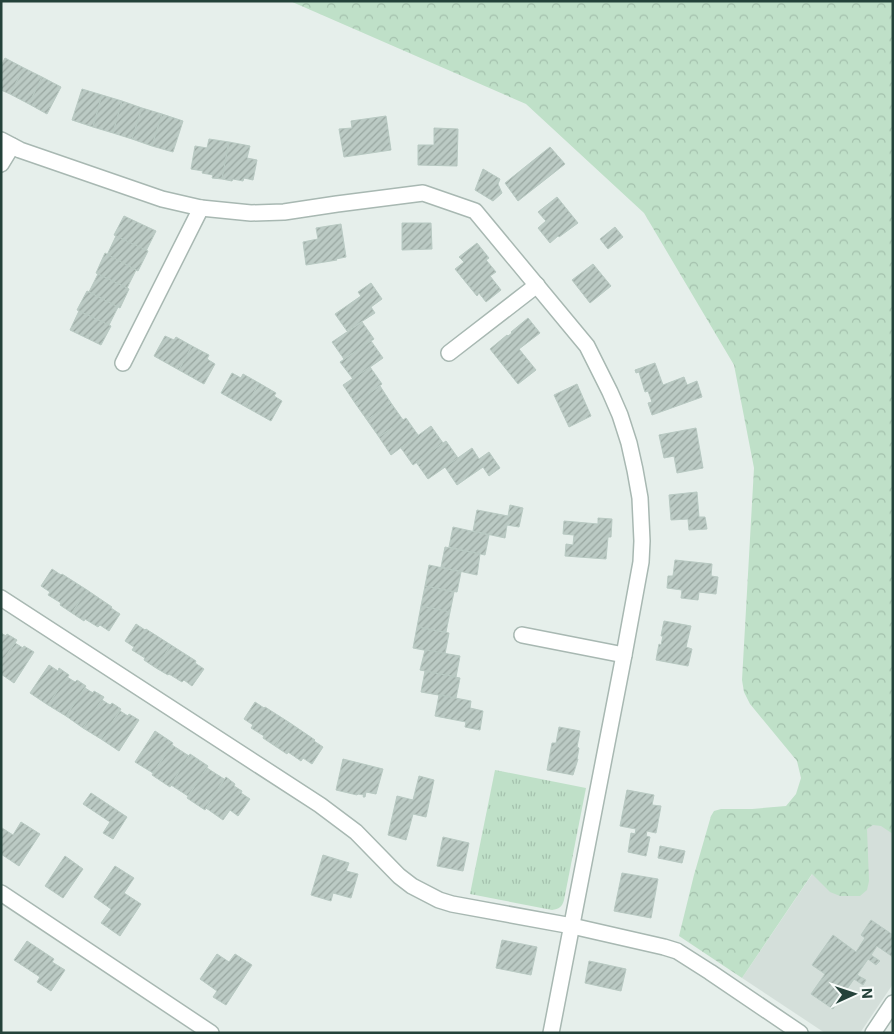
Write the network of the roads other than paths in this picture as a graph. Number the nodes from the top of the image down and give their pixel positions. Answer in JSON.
{"nodes":[{"id":1,"x":7,"y":143,"type":"edge"},
{"id":2,"x":1,"y":164,"type":"edge"},
{"id":3,"x":201,"y":208,"type":"junction"},
{"id":4,"x":537,"y":285,"type":"junction"},
{"id":5,"x":449,"y":353,"type":"dead end"},
{"id":6,"x":123,"y":363,"type":"dead end"},
{"id":7,"x":1,"y":598,"type":"edge"},
{"id":8,"x":522,"y":636,"type":"dead end"},
{"id":9,"x":624,"y":654,"type":"junction"},
{"id":10,"x":1,"y":893,"type":"edge"},
{"id":11,"x":572,"y":926,"type":"junction"},
{"id":12,"x":893,"y":1003,"type":"edge"},
{"id":13,"x":211,"y":1033,"type":"edge"},
{"id":14,"x":551,"y":1033,"type":"edge"},
{"id":15,"x":800,"y":1033,"type":"edge"},
{"id":16,"x":873,"y":1033,"type":"edge"}],
"edges":[{"from":1,"to":2,"type":"street"},
{"from":1,"to":3,"type":"street"},
{"from":3,"to":4,"type":"street"},
{"from":3,"to":6,"type":"street"},
{"from":4,"to":5,"type":"street"},
{"from":4,"to":9,"type":"street"},
{"from":7,"to":11,"type":"street"},
{"from":8,"to":9,"type":"street"},
{"from":9,"to":11,"type":"street"},
{"from":10,"to":13,"type":"street"},
{"from":11,"to":14,"type":"street"},
{"from":11,"to":15,"type":"street"},
{"from":12,"to":16,"type":"street"}]}
